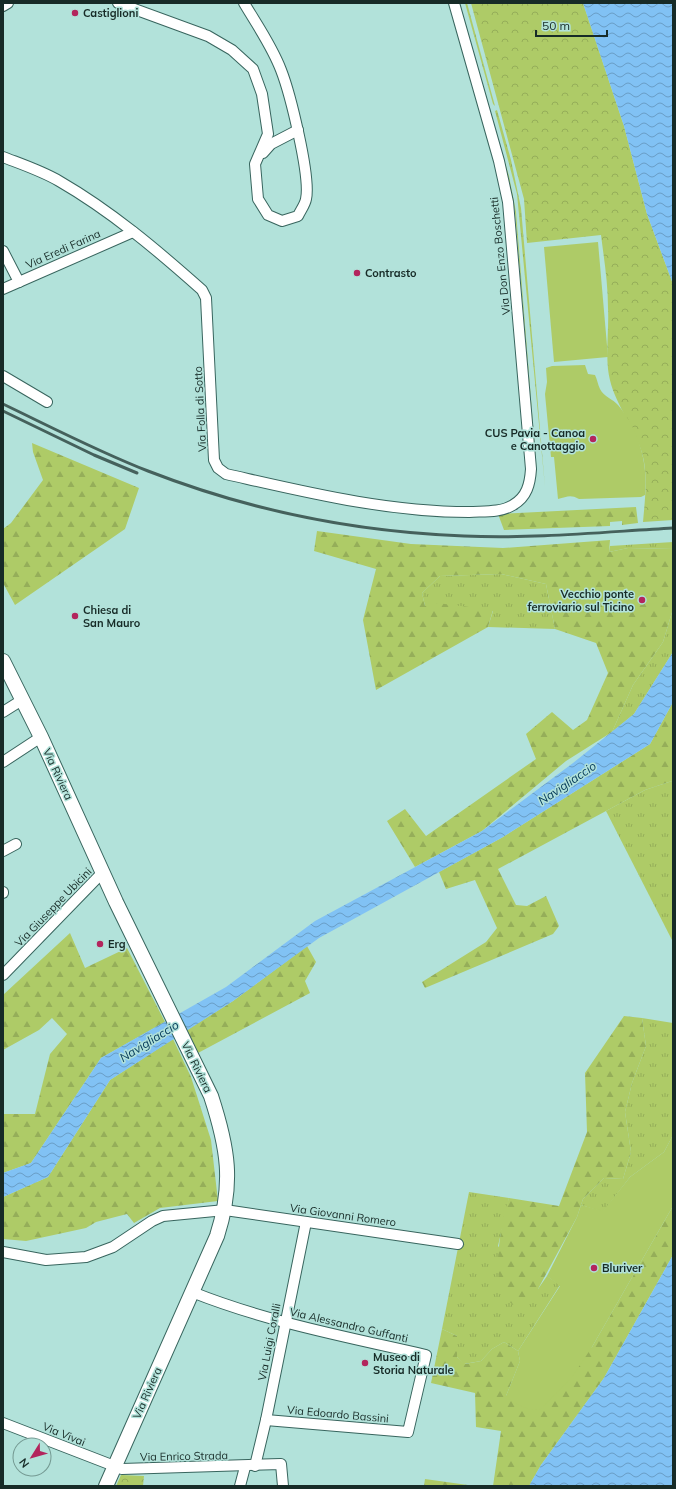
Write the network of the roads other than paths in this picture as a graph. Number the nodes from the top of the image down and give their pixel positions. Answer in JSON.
{"nodes":[{"id":1,"x":8,"y":3,"type":"edge"},
{"id":2,"x":118,"y":3,"type":"edge"},
{"id":3,"x":244,"y":3,"type":"edge"},
{"id":4,"x":454,"y":3,"type":"edge"},
{"id":5,"x":3,"y":6,"type":"edge"},
{"id":6,"x":298,"y":130,"type":"junction"},
{"id":7,"x":3,"y":157,"type":"edge"},
{"id":8,"x":258,"y":158,"type":"junction"},
{"id":9,"x":133,"y":232,"type":"junction"},
{"id":10,"x":3,"y":251,"type":"edge"},
{"id":11,"x":19,"y":282,"type":"junction"},
{"id":12,"x":3,"y":289,"type":"edge"},
{"id":13,"x":3,"y":376,"type":"edge"},
{"id":14,"x":47,"y":402,"type":"dead end"},
{"id":15,"x":512,"y":506,"type":"joint"},
{"id":16,"x":3,"y":661,"type":"edge"},
{"id":17,"x":22,"y":700,"type":"junction"},
{"id":18,"x":3,"y":712,"type":"edge"},
{"id":19,"x":41,"y":737,"type":"junction"},
{"id":20,"x":3,"y":762,"type":"edge"},
{"id":21,"x":16,"y":844,"type":"dead end"},
{"id":22,"x":3,"y":851,"type":"edge"},
{"id":23,"x":103,"y":872,"type":"junction"},
{"id":24,"x":3,"y":975,"type":"edge"},
{"id":25,"x":225,"y":1210,"type":"junction"},
{"id":26,"x":306,"y":1222,"type":"junction"},
{"id":27,"x":458,"y":1244,"type":"dead end"},
{"id":28,"x":3,"y":1252,"type":"edge"},
{"id":29,"x":192,"y":1292,"type":"junction"},
{"id":30,"x":285,"y":1323,"type":"junction"},
{"id":31,"x":266,"y":1420,"type":"junction"},
{"id":32,"x":3,"y":1423,"type":"edge"},
{"id":33,"x":408,"y":1432,"type":"joint"},
{"id":34,"x":250,"y":1466,"type":"junction"},
{"id":35,"x":115,"y":1467,"type":"junction"},
{"id":36,"x":106,"y":1486,"type":"edge"},
{"id":37,"x":240,"y":1486,"type":"edge"},
{"id":38,"x":283,"y":1486,"type":"edge"}],
"edges":[{"from":1,"to":5,"type":"street"},
{"from":2,"to":8,"type":"street"},
{"from":3,"to":6,"type":"street"},
{"from":4,"to":15,"type":"street","name":"Via Don Enzo Boschetti"},
{"from":6,"to":8,"type":"street"},
{"from":6,"to":8,"type":"street"},
{"from":7,"to":9,"type":"street","name":"Via Folla di Sotto"},
{"from":9,"to":11,"type":"street","name":"Via Eredi Farina"},
{"from":9,"to":15,"type":"street","name":"Via Folla di Sotto"},
{"from":10,"to":11,"type":"street"},
{"from":11,"to":12,"type":"street","name":"Via Eredi Farina"},
{"from":13,"to":14,"type":"street"},
{"from":16,"to":17,"type":"street","name":"Via Riviera"},
{"from":17,"to":18,"type":"street"},
{"from":17,"to":19,"type":"street","name":"Via Riviera"},
{"from":19,"to":20,"type":"street"},
{"from":19,"to":23,"type":"street","name":"Via Riviera"},
{"from":21,"to":22,"type":"street"},
{"from":23,"to":24,"type":"street","name":"Via Giuseppe Ubicini"},
{"from":23,"to":25,"type":"street","name":"Via Riviera"},
{"from":25,"to":26,"type":"street","name":"Via Giovanni Romero"},
{"from":25,"to":28,"type":"street","name":"Via Giovanni Romero"},
{"from":25,"to":29,"type":"street","name":"Via Riviera"},
{"from":26,"to":27,"type":"street","name":"Via Giovanni Romero"},
{"from":26,"to":30,"type":"street","name":"Via Luigi Coralli"},
{"from":29,"to":30,"type":"street","name":"Via Alessandro Guffanti"},
{"from":29,"to":35,"type":"street","name":"Via Riviera"},
{"from":30,"to":31,"type":"street","name":"Via Luigi Coralli"},
{"from":30,"to":33,"type":"street","name":"Via Alessandro Guffanti"},
{"from":31,"to":33,"type":"street","name":"Via Edoardo Bassini"},
{"from":31,"to":34,"type":"street","name":"Via Luigi Coralli"},
{"from":32,"to":35,"type":"street","name":"Via Vivai"},
{"from":34,"to":35,"type":"street","name":"Via Enrico Strada"},
{"from":34,"to":37,"type":"street","name":"Via Luigi Coralli"},
{"from":34,"to":38,"type":"street","name":"Via Enrico Strada"},
{"from":35,"to":36,"type":"street","name":"Via Riviera"}]}
